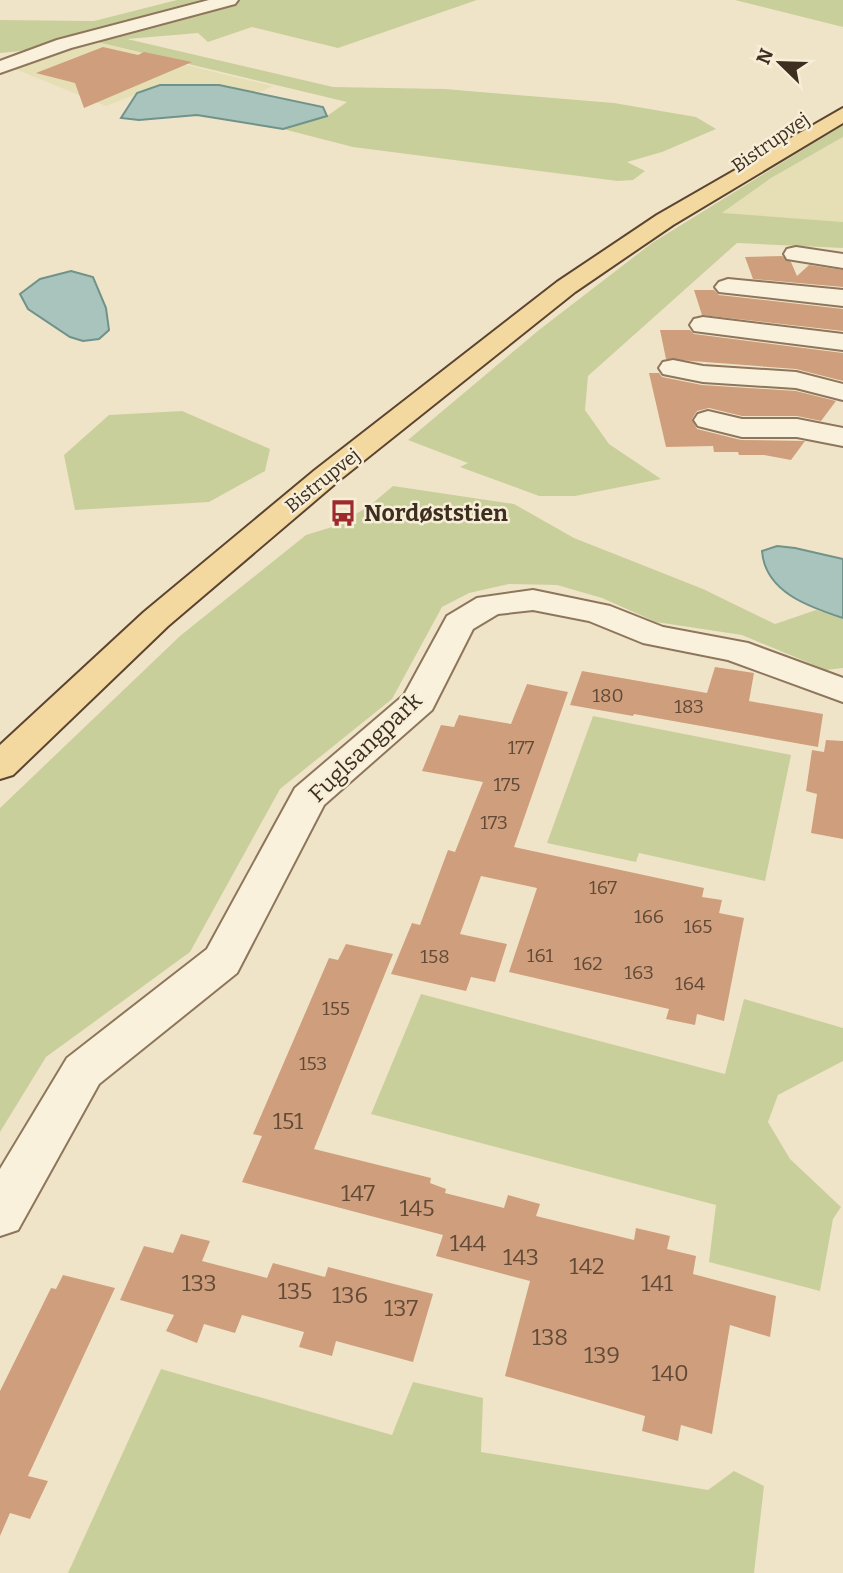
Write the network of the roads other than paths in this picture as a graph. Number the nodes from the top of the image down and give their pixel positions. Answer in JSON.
{"nodes":[{"id":1,"x":229,"y":0,"type":"edge"},
{"id":2,"x":0,"y":67,"type":"edge"},
{"id":3,"x":843,"y":93,"type":"edge"},
{"id":4,"x":843,"y":114,"type":"edge"},
{"id":5,"x":665,"y":220,"type":"junction"},
{"id":6,"x":796,"y":254,"type":"dead end"},
{"id":7,"x":843,"y":261,"type":"edge"},
{"id":8,"x":728,"y":286,"type":"dead end"},
{"id":9,"x":843,"y":298,"type":"edge"},
{"id":10,"x":703,"y":325,"type":"dead end"},
{"id":11,"x":843,"y":342,"type":"edge"},
{"id":12,"x":674,"y":368,"type":"dead end"},
{"id":13,"x":843,"y":392,"type":"edge"},
{"id":14,"x":708,"y":420,"type":"dead end"},
{"id":15,"x":843,"y":437,"type":"edge"},
{"id":16,"x":843,"y":691,"type":"edge"},
{"id":17,"x":0,"y":766,"type":"edge"},
{"id":18,"x":0,"y":1214,"type":"edge"}],
"edges":[{"from":1,"to":2,"type":"street"},
{"from":3,"to":5,"type":"main road","name":"Bistrupvej"},
{"from":4,"to":5,"type":"main road","name":"Bistrupvej"},
{"from":5,"to":17,"type":"main road","name":"Bistrupvej"},
{"from":6,"to":7,"type":"street"},
{"from":8,"to":9,"type":"street"},
{"from":10,"to":11,"type":"street"},
{"from":12,"to":13,"type":"street"},
{"from":14,"to":15,"type":"street"},
{"from":16,"to":18,"type":"street","name":"Fuglsangpark"}]}
